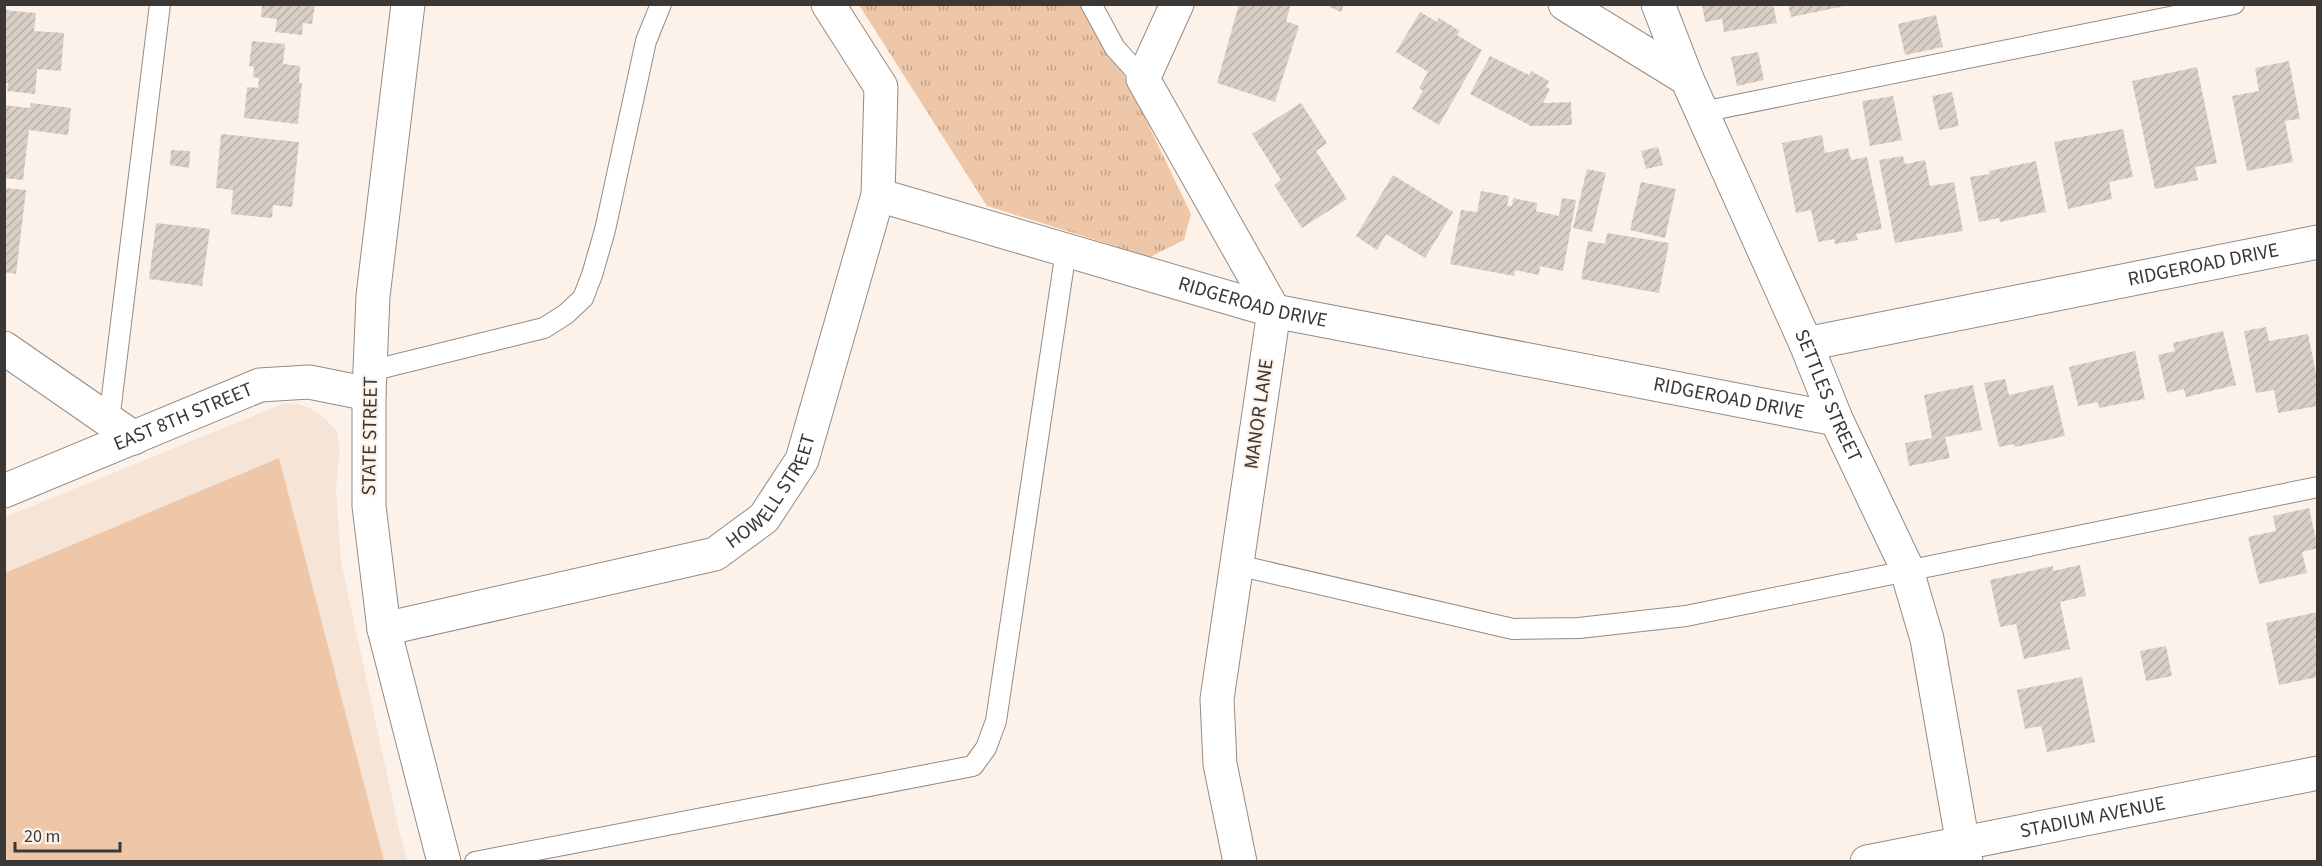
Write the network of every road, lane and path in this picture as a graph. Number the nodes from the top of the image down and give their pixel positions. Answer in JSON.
{"nodes":[{"id":1,"x":160,"y":4,"type":"edge"},
{"id":2,"x":408,"y":4,"type":"edge"},
{"id":3,"x":661,"y":4,"type":"edge"},
{"id":4,"x":828,"y":4,"type":"edge"},
{"id":5,"x":1091,"y":4,"type":"edge"},
{"id":6,"x":1177,"y":4,"type":"edge"},
{"id":7,"x":1565,"y":4,"type":"edge"},
{"id":8,"x":1658,"y":4,"type":"edge"},
{"id":9,"x":2234,"y":4,"type":"edge"},
{"id":10,"x":1143,"y":79,"type":"junction"},
{"id":11,"x":1687,"y":79,"type":"junction"},
{"id":12,"x":1702,"y":112,"type":"junction"},
{"id":13,"x":878,"y":195,"type":"junction"},
{"id":14,"x":2318,"y":242,"type":"edge"},
{"id":15,"x":1066,"y":250,"type":"junction"},
{"id":16,"x":1274,"y":311,"type":"junction"},
{"id":17,"x":1806,"y":344,"type":"junction"},
{"id":18,"x":4,"y":348,"type":"edge"},
{"id":19,"x":370,"y":383,"type":"junction"},
{"id":20,"x":1836,"y":419,"type":"junction"},
{"id":21,"x":121,"y":430,"type":"junction"},
{"id":22,"x":2318,"y":487,"type":"edge"},
{"id":23,"x":4,"y":491,"type":"edge"},
{"id":24,"x":1237,"y":565,"type":"junction"},
{"id":25,"x":1907,"y":571,"type":"junction"},
{"id":26,"x":384,"y":629,"type":"junction"},
{"id":27,"x":2318,"y":773,"type":"edge"},
{"id":28,"x":1964,"y":852,"type":"edge"},
{"id":29,"x":444,"y":861,"type":"edge"},
{"id":30,"x":475,"y":861,"type":"edge"},
{"id":31,"x":1240,"y":861,"type":"edge"},
{"id":32,"x":1867,"y":861,"type":"edge"}],
"edges":[{"from":1,"to":21,"type":"lane"},
{"from":2,"to":19,"type":"street","name":"STATE STREET"},
{"from":3,"to":19,"type":"lane"},
{"from":4,"to":13,"type":"street"},
{"from":5,"to":10,"type":"lane"},
{"from":6,"to":10,"type":"street"},
{"from":7,"to":11,"type":"street"},
{"from":8,"to":11,"type":"street","name":"SETTLES STREET"},
{"from":9,"to":12,"type":"lane"},
{"from":10,"to":16,"type":"street"},
{"from":11,"to":12,"type":"street","name":"SETTLES STREET"},
{"from":12,"to":17,"type":"street","name":"SETTLES STREET"},
{"from":13,"to":15,"type":"street","name":"RIDGEROAD DRIVE"},
{"from":13,"to":26,"type":"street","name":"HOWELL STREET"},
{"from":14,"to":17,"type":"street","name":"RIDGEROAD DRIVE"},
{"from":15,"to":16,"type":"street","name":"RIDGEROAD DRIVE"},
{"from":15,"to":30,"type":"lane"},
{"from":16,"to":20,"type":"street","name":"RIDGEROAD DRIVE"},
{"from":16,"to":24,"type":"street","name":"MANOR LANE"},
{"from":17,"to":20,"type":"street","name":"SETTLES STREET"},
{"from":18,"to":21,"type":"street"},
{"from":19,"to":21,"type":"street","name":"EAST 8TH STREET"},
{"from":19,"to":26,"type":"street","name":"STATE STREET"},
{"from":20,"to":25,"type":"street","name":"SETTLES STREET"},
{"from":21,"to":23,"type":"street","name":"EAST 8TH STREET"},
{"from":22,"to":25,"type":"lane"},
{"from":24,"to":25,"type":"lane"},
{"from":24,"to":31,"type":"street","name":"MANOR LANE"},
{"from":25,"to":28,"type":"street","name":"SETTLES STREET"},
{"from":26,"to":29,"type":"street","name":"STATE STREET"},
{"from":27,"to":28,"type":"street","name":"STADIUM AVENUE"},
{"from":28,"to":32,"type":"street","name":"STADIUM AVENUE"}]}
